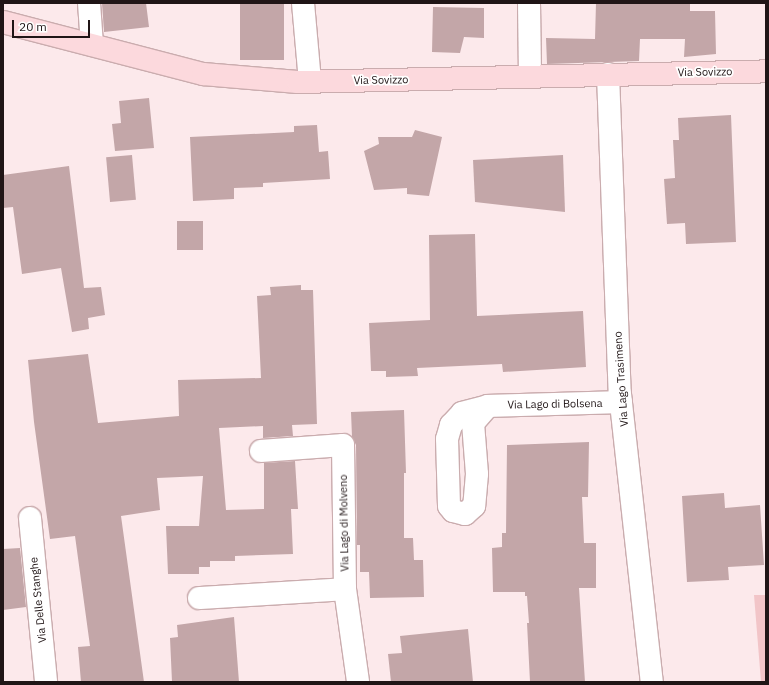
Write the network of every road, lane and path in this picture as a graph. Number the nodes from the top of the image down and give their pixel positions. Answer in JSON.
{"nodes":[{"id":1,"x":89,"y":3,"type":"edge"},
{"id":2,"x":302,"y":3,"type":"edge"},
{"id":3,"x":529,"y":3,"type":"edge"},
{"id":4,"x":3,"y":22,"type":"edge"},
{"id":5,"x":92,"y":45,"type":"junction"},
{"id":6,"x":766,"y":71,"type":"edge"},
{"id":7,"x":608,"y":74,"type":"junction"},
{"id":8,"x":530,"y":76,"type":"junction"},
{"id":9,"x":310,"y":81,"type":"junction"},
{"id":10,"x":621,"y":402,"type":"junction"},
{"id":11,"x":488,"y":406,"type":"dead end"},
{"id":12,"x":261,"y":451,"type":"dead end"},
{"id":13,"x":30,"y":518,"type":"dead end"},
{"id":14,"x":345,"y":589,"type":"junction"},
{"id":15,"x":200,"y":598,"type":"dead end"},
{"id":16,"x":46,"y":682,"type":"edge"},
{"id":17,"x":358,"y":682,"type":"edge"},
{"id":18,"x":652,"y":682,"type":"edge"}],
"edges":[{"from":1,"to":5,"type":"street"},
{"from":2,"to":9,"type":"street"},
{"from":3,"to":8,"type":"street"},
{"from":4,"to":5,"type":"street","name":"Via Sovizzo"},
{"from":5,"to":9,"type":"street","name":"Via Sovizzo"},
{"from":6,"to":7,"type":"street","name":"Via Sovizzo"},
{"from":7,"to":8,"type":"street","name":"Via Sovizzo"},
{"from":7,"to":10,"type":"street","name":"Via Lago Trasimeno"},
{"from":8,"to":9,"type":"street","name":"Via Sovizzo"},
{"from":10,"to":11,"type":"street","name":"Via Lago di Bolsena"},
{"from":10,"to":18,"type":"street","name":"Via Lago Trasimeno"},
{"from":12,"to":14,"type":"street","name":"Via Lago di Molveno"},
{"from":13,"to":16,"type":"street","name":"Via Delle Stanghe"},
{"from":14,"to":15,"type":"street"},
{"from":14,"to":17,"type":"street","name":"Via Lago di Molveno"}]}
